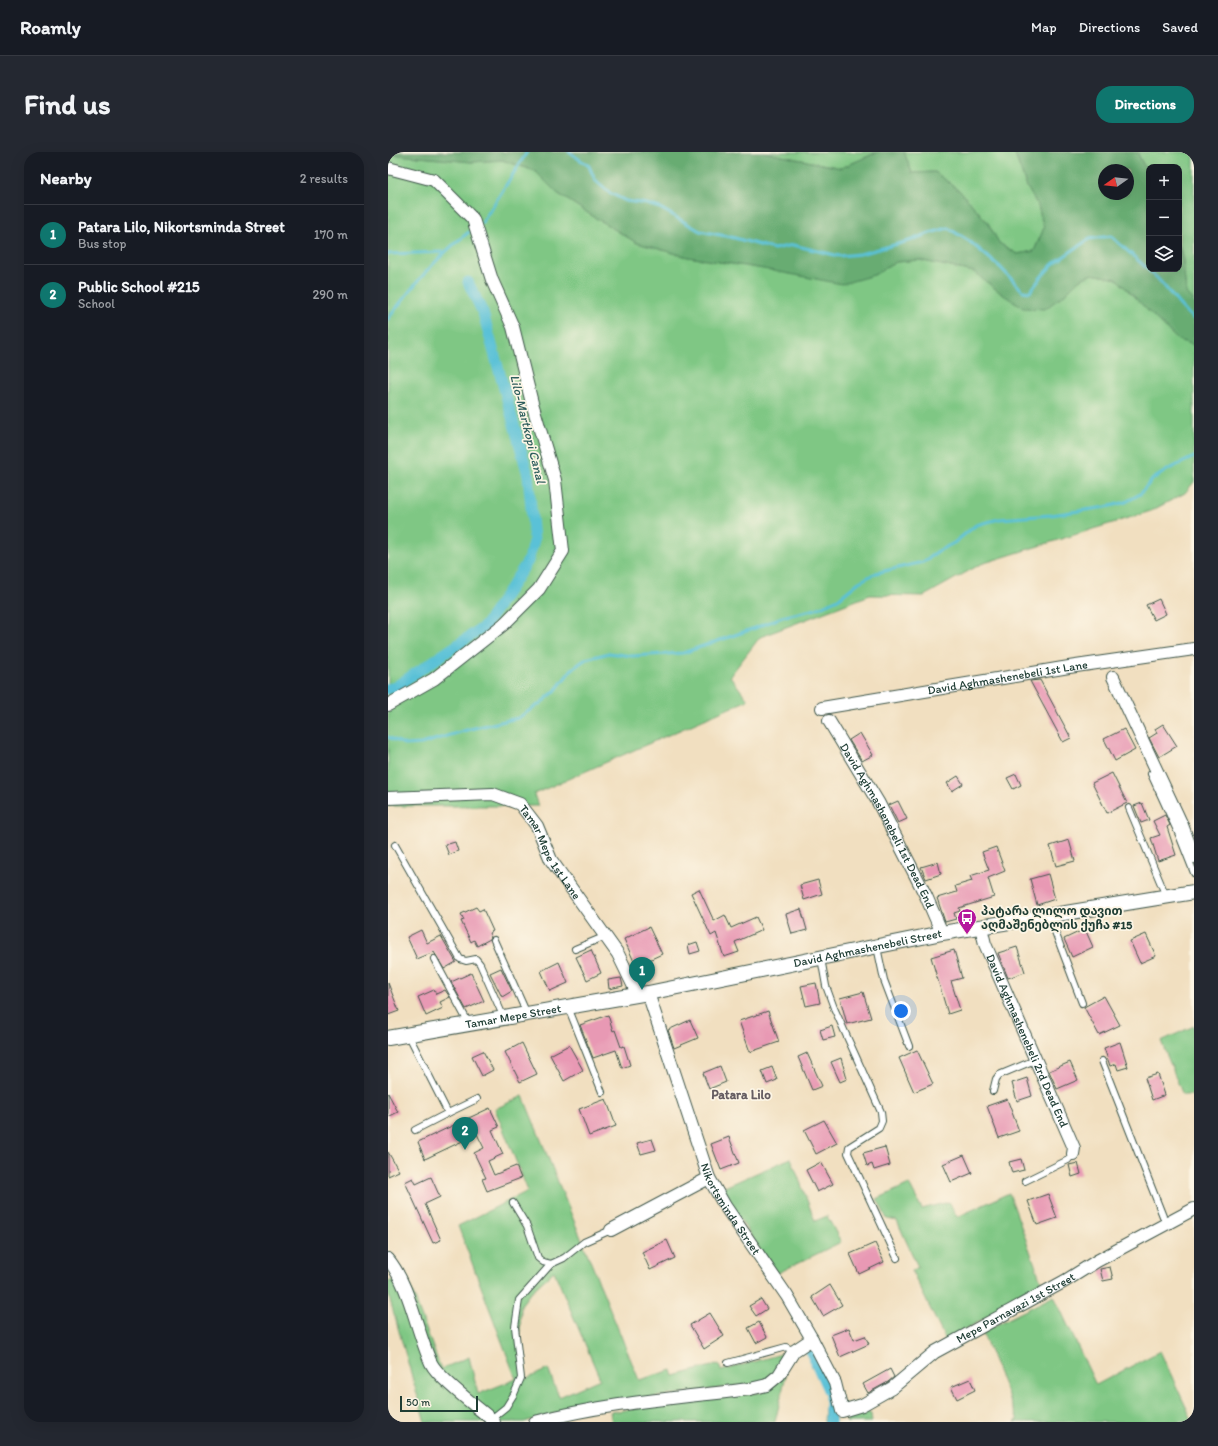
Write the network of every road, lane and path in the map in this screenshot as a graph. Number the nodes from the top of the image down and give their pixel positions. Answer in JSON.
{"nodes":[{"id":1,"x":388,"y":168,"type":"edge"},
{"id":2,"x":1194,"y":649,"type":"edge"},
{"id":3,"x":1113,"y":677,"type":"dead end"},
{"id":4,"x":388,"y":704,"type":"edge"},
{"id":5,"x":822,"y":708,"type":"dead end"},
{"id":6,"x":830,"y":720,"type":"dead end"},
{"id":7,"x":1151,"y":774,"type":"dead end"},
{"id":8,"x":388,"y":798,"type":"edge"},
{"id":9,"x":1130,"y":808,"type":"dead end"},
{"id":10,"x":396,"y":845,"type":"dead end"},
{"id":11,"x":1194,"y":857,"type":"edge"},
{"id":12,"x":1194,"y":873,"type":"edge"},
{"id":13,"x":1194,"y":892,"type":"edge"},
{"id":14,"x":1166,"y":896,"type":"junction"},
{"id":15,"x":1049,"y":916,"type":"junction"},
{"id":16,"x":981,"y":927,"type":"junction"},
{"id":17,"x":942,"y":933,"type":"junction"},
{"id":18,"x":606,"y":936,"type":"junction"},
{"id":19,"x":494,"y":940,"type":"dead end"},
{"id":20,"x":877,"y":947,"type":"junction"},
{"id":21,"x":575,"y":949,"type":"dead end"},
{"id":22,"x":821,"y":958,"type":"junction"},
{"id":23,"x":434,"y":959,"type":"dead end"},
{"id":24,"x":643,"y":994,"type":"junction"},
{"id":25,"x":1082,"y":1003,"type":"dead end"},
{"id":26,"x":568,"y":1007,"type":"junction"},
{"id":27,"x":527,"y":1014,"type":"junction"},
{"id":28,"x":504,"y":1018,"type":"junction"},
{"id":29,"x":469,"y":1024,"type":"junction"},
{"id":30,"x":408,"y":1034,"type":"junction"},
{"id":31,"x":388,"y":1038,"type":"edge"},
{"id":32,"x":909,"y":1046,"type":"dead end"},
{"id":33,"x":1035,"y":1060,"type":"junction"},
{"id":34,"x":1102,"y":1061,"type":"dead end"},
{"id":35,"x":993,"y":1091,"type":"dead end"},
{"id":36,"x":602,"y":1092,"type":"dead end"},
{"id":37,"x":477,"y":1099,"type":"dead end"},
{"id":38,"x":448,"y":1113,"type":"junction"},
{"id":39,"x":415,"y":1130,"type":"dead end"},
{"id":40,"x":1073,"y":1154,"type":"joint"},
{"id":41,"x":709,"y":1178,"type":"junction"},
{"id":42,"x":1025,"y":1181,"type":"dead end"},
{"id":43,"x":513,"y":1203,"type":"dead end"},
{"id":44,"x":1194,"y":1209,"type":"edge"},
{"id":45,"x":1166,"y":1224,"type":"junction"},
{"id":46,"x":610,"y":1230,"type":"joint"},
{"id":47,"x":897,"y":1258,"type":"dead end"},
{"id":48,"x":388,"y":1259,"type":"edge"},
{"id":49,"x":551,"y":1264,"type":"junction"},
{"id":50,"x":812,"y":1339,"type":"junction"},
{"id":51,"x":794,"y":1351,"type":"junction"},
{"id":52,"x":728,"y":1363,"type":"dead end"},
{"id":53,"x":842,"y":1411,"type":"joint"},
{"id":54,"x":492,"y":1420,"type":"edge"},
{"id":55,"x":535,"y":1422,"type":"edge"}],
"edges":[{"from":1,"to":4,"type":"street"},
{"from":2,"to":5,"type":"street","name":"David Aghmashenebeli 1st Lane"},
{"from":3,"to":11,"type":"street"},
{"from":6,"to":17,"type":"street","name":"David Aghmashenebeli 1st Dead End"},
{"from":7,"to":12,"type":"lane"},
{"from":8,"to":18,"type":"street","name":"Tamar Mepe 1st Lane"},
{"from":9,"to":14,"type":"lane"},
{"from":10,"to":28,"type":"lane"},
{"from":13,"to":14,"type":"street","name":"David Aghmashenebeli Street"},
{"from":14,"to":15,"type":"street","name":"David Aghmashenebeli Street"},
{"from":15,"to":16,"type":"street","name":"David Aghmashenebeli Street"},
{"from":15,"to":25,"type":"lane"},
{"from":16,"to":17,"type":"street","name":"David Aghmashenebeli Street"},
{"from":16,"to":33,"type":"street","name":"David Aghmashenebeli 2rd Dead End"},
{"from":17,"to":20,"type":"street","name":"David Aghmashenebeli Street"},
{"from":18,"to":21,"type":"lane"},
{"from":18,"to":24,"type":"street","name":"Tamar Mepe 1st Lane"},
{"from":19,"to":27,"type":"lane"},
{"from":20,"to":22,"type":"street","name":"David Aghmashenebeli Street"},
{"from":20,"to":32,"type":"lane"},
{"from":22,"to":24,"type":"street","name":"David Aghmashenebeli Street"},
{"from":22,"to":47,"type":"lane"},
{"from":23,"to":29,"type":"lane"},
{"from":24,"to":26,"type":"street","name":"Tamar Mepe Street"},
{"from":24,"to":41,"type":"street","name":"Nikortsminda Street"},
{"from":26,"to":27,"type":"street","name":"Tamar Mepe Street"},
{"from":26,"to":36,"type":"lane"},
{"from":27,"to":28,"type":"street","name":"Tamar Mepe Street"},
{"from":28,"to":29,"type":"street","name":"Tamar Mepe Street"},
{"from":29,"to":30,"type":"street","name":"Tamar Mepe Street"},
{"from":30,"to":31,"type":"street","name":"Tamar Mepe Street"},
{"from":30,"to":38,"type":"lane"},
{"from":33,"to":35,"type":"lane"},
{"from":33,"to":40,"type":"street","name":"David Aghmashenebeli 2rd Dead End"},
{"from":34,"to":45,"type":"lane"},
{"from":37,"to":38,"type":"lane"},
{"from":38,"to":39,"type":"lane"},
{"from":40,"to":42,"type":"lane"},
{"from":41,"to":46,"type":"street"},
{"from":41,"to":50,"type":"street","name":"Nikortsminda Street"},
{"from":43,"to":49,"type":"lane"},
{"from":44,"to":45,"type":"street","name":"Mepe Parnavazi 1st Street"},
{"from":45,"to":53,"type":"street","name":"Mepe Parnavazi 1st Street"},
{"from":46,"to":49,"type":"lane"},
{"from":48,"to":54,"type":"street"},
{"from":49,"to":54,"type":"lane"},
{"from":50,"to":51,"type":"street"},
{"from":50,"to":53,"type":"street","name":"Nikortsminda Street"},
{"from":51,"to":52,"type":"lane"},
{"from":51,"to":55,"type":"street"}]}
